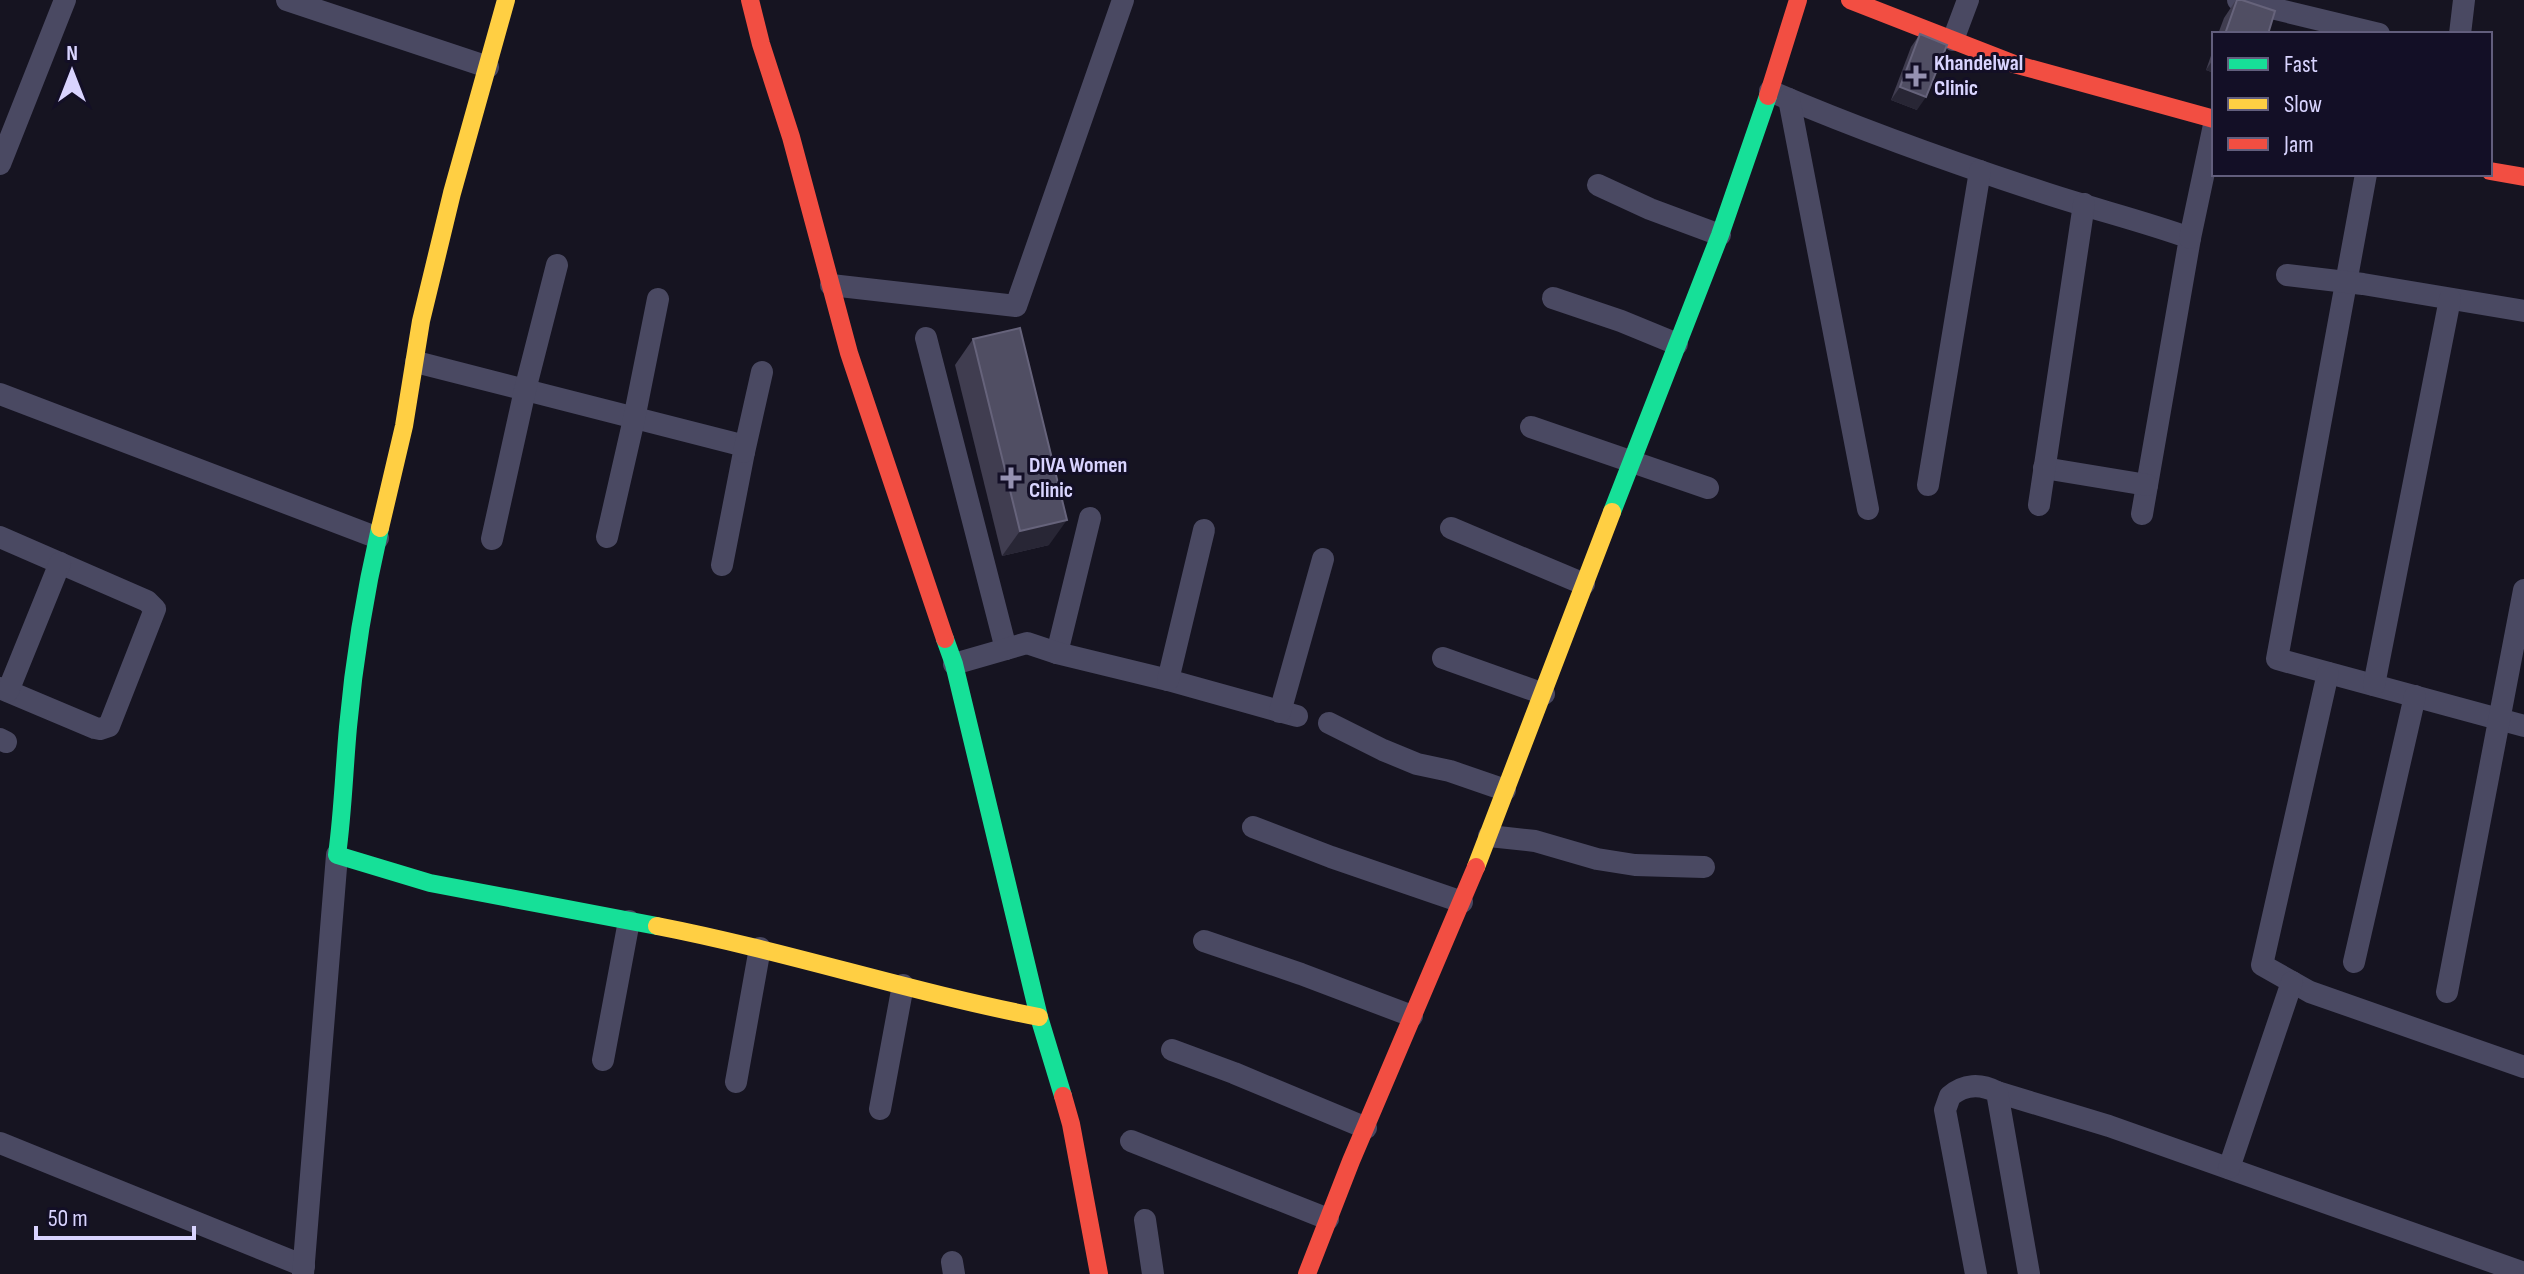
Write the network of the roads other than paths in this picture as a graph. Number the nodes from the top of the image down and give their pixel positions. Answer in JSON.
{"nodes":[{"id":1,"x":65,"y":0,"type":"edge"},
{"id":2,"x":287,"y":0,"type":"edge"},
{"id":3,"x":506,"y":0,"type":"edge"},
{"id":4,"x":750,"y":0,"type":"edge"},
{"id":5,"x":1123,"y":0,"type":"edge"},
{"id":6,"x":1798,"y":0,"type":"edge"},
{"id":7,"x":1850,"y":0,"type":"edge"},
{"id":8,"x":1968,"y":0,"type":"edge"},
{"id":9,"x":2238,"y":0,"type":"edge"},
{"id":10,"x":2464,"y":0,"type":"edge"},
{"id":11,"x":2371,"y":32,"type":"edge"},
{"id":12,"x":2460,"y":32,"type":"edge"},
{"id":13,"x":1953,"y":40,"type":"junction"},
{"id":14,"x":488,"y":67,"type":"junction"},
{"id":15,"x":1780,"y":95,"type":"junction"},
{"id":16,"x":2212,"y":121,"type":"edge"},
{"id":17,"x":2212,"y":132,"type":"edge"},
{"id":18,"x":0,"y":164,"type":"edge"},
{"id":19,"x":1980,"y":171,"type":"junction"},
{"id":20,"x":2492,"y":171,"type":"edge"},
{"id":21,"x":2366,"y":176,"type":"edge"},
{"id":22,"x":2524,"y":177,"type":"edge"},
{"id":23,"x":1598,"y":185,"type":"dead end"},
{"id":24,"x":2084,"y":204,"type":"junction"},
{"id":25,"x":1720,"y":235,"type":"junction"},
{"id":26,"x":2190,"y":238,"type":"junction"},
{"id":27,"x":557,"y":265,"type":"dead end"},
{"id":28,"x":2287,"y":275,"type":"dead end"},
{"id":29,"x":2345,"y":282,"type":"junction"},
{"id":30,"x":831,"y":285,"type":"junction"},
{"id":31,"x":1553,"y":298,"type":"dead end"},
{"id":32,"x":658,"y":299,"type":"dead end"},
{"id":33,"x":2450,"y":299,"type":"junction"},
{"id":34,"x":2524,"y":311,"type":"edge"},
{"id":35,"x":926,"y":338,"type":"dead end"},
{"id":36,"x":1677,"y":344,"type":"junction"},
{"id":37,"x":416,"y":362,"type":"junction"},
{"id":38,"x":762,"y":372,"type":"dead end"},
{"id":39,"x":525,"y":390,"type":"junction"},
{"id":40,"x":0,"y":394,"type":"edge"},
{"id":41,"x":634,"y":419,"type":"junction"},
{"id":42,"x":1531,"y":427,"type":"dead end"},
{"id":43,"x":744,"y":452,"type":"junction"},
{"id":44,"x":1631,"y":462,"type":"junction"},
{"id":45,"x":2044,"y":468,"type":"junction"},
{"id":46,"x":1928,"y":485,"type":"dead end"},
{"id":47,"x":2147,"y":485,"type":"junction"},
{"id":48,"x":1708,"y":488,"type":"dead end"},
{"id":49,"x":2039,"y":505,"type":"dead end"},
{"id":50,"x":1868,"y":509,"type":"dead end"},
{"id":51,"x":2142,"y":514,"type":"dead end"},
{"id":52,"x":1090,"y":518,"type":"dead end"},
{"id":53,"x":1451,"y":528,"type":"dead end"},
{"id":54,"x":1204,"y":530,"type":"dead end"},
{"id":55,"x":0,"y":537,"type":"edge"},
{"id":56,"x":607,"y":537,"type":"dead end"},
{"id":57,"x":378,"y":538,"type":"junction"},
{"id":58,"x":492,"y":539,"type":"dead end"},
{"id":59,"x":1323,"y":559,"type":"dead end"},
{"id":60,"x":60,"y":563,"type":"junction"},
{"id":61,"x":722,"y":565,"type":"dead end"},
{"id":62,"x":1584,"y":584,"type":"junction"},
{"id":63,"x":2524,"y":590,"type":"edge"},
{"id":64,"x":1006,"y":649,"type":"junction"},
{"id":65,"x":1057,"y":653,"type":"junction"},
{"id":66,"x":1443,"y":658,"type":"dead end"},
{"id":67,"x":954,"y":664,"type":"junction"},
{"id":68,"x":2328,"y":673,"type":"junction"},
{"id":69,"x":1168,"y":680,"type":"junction"},
{"id":70,"x":2374,"y":685,"type":"junction"},
{"id":71,"x":4,"y":690,"type":"edge"},
{"id":72,"x":1544,"y":694,"type":"junction"},
{"id":73,"x":2415,"y":696,"type":"junction"},
{"id":74,"x":2499,"y":719,"type":"junction"},
{"id":75,"x":1329,"y":723,"type":"dead end"},
{"id":76,"x":2524,"y":726,"type":"edge"},
{"id":77,"x":1505,"y":790,"type":"junction"},
{"id":78,"x":1253,"y":827,"type":"dead end"},
{"id":79,"x":1489,"y":836,"type":"junction"},
{"id":80,"x":337,"y":855,"type":"junction"},
{"id":81,"x":1704,"y":867,"type":"dead end"},
{"id":82,"x":1462,"y":902,"type":"junction"},
{"id":83,"x":629,"y":921,"type":"junction"},
{"id":84,"x":1204,"y":941,"type":"dead end"},
{"id":85,"x":760,"y":948,"type":"junction"},
{"id":86,"x":2354,"y":962,"type":"dead end"},
{"id":87,"x":2292,"y":982,"type":"junction"},
{"id":88,"x":903,"y":985,"type":"junction"},
{"id":89,"x":2447,"y":992,"type":"dead end"},
{"id":90,"x":1412,"y":1016,"type":"junction"},
{"id":91,"x":1039,"y":1017,"type":"junction"},
{"id":92,"x":1172,"y":1050,"type":"dead end"},
{"id":93,"x":603,"y":1060,"type":"dead end"},
{"id":94,"x":2524,"y":1067,"type":"edge"},
{"id":95,"x":736,"y":1082,"type":"dead end"},
{"id":96,"x":1997,"y":1092,"type":"junction"},
{"id":97,"x":880,"y":1109,"type":"dead end"},
{"id":98,"x":1366,"y":1128,"type":"junction"},
{"id":99,"x":1131,"y":1141,"type":"dead end"},
{"id":100,"x":0,"y":1143,"type":"edge"},
{"id":101,"x":2229,"y":1168,"type":"junction"},
{"id":102,"x":1328,"y":1219,"type":"junction"},
{"id":103,"x":1145,"y":1220,"type":"dead end"},
{"id":104,"x":304,"y":1270,"type":"edge"},
{"id":105,"x":2524,"y":1273,"type":"edge"},
{"id":106,"x":1099,"y":1274,"type":"edge"},
{"id":107,"x":1153,"y":1274,"type":"edge"},
{"id":108,"x":1307,"y":1274,"type":"edge"},
{"id":109,"x":1976,"y":1274,"type":"edge"},
{"id":110,"x":2029,"y":1274,"type":"edge"}],
"edges":[{"from":1,"to":18,"type":"street"},
{"from":2,"to":14,"type":"street"},
{"from":3,"to":14,"type":"street"},
{"from":4,"to":30,"type":"street"},
{"from":5,"to":30,"type":"street"},
{"from":6,"to":15,"type":"street"},
{"from":7,"to":13,"type":"street"},
{"from":8,"to":13,"type":"street"},
{"from":9,"to":11,"type":"street"},
{"from":10,"to":12,"type":"street"},
{"from":13,"to":16,"type":"street"},
{"from":14,"to":37,"type":"street"},
{"from":15,"to":19,"type":"street"},
{"from":15,"to":25,"type":"street"},
{"from":15,"to":50,"type":"street"},
{"from":17,"to":26,"type":"street"},
{"from":19,"to":24,"type":"street"},
{"from":19,"to":46,"type":"street"},
{"from":20,"to":22,"type":"street"},
{"from":21,"to":29,"type":"street"},
{"from":23,"to":25,"type":"street"},
{"from":24,"to":26,"type":"street"},
{"from":24,"to":45,"type":"street"},
{"from":25,"to":36,"type":"street"},
{"from":26,"to":47,"type":"street"},
{"from":27,"to":39,"type":"street"},
{"from":28,"to":29,"type":"street"},
{"from":29,"to":33,"type":"street"},
{"from":29,"to":68,"type":"street"},
{"from":30,"to":67,"type":"street"},
{"from":31,"to":36,"type":"street"},
{"from":32,"to":41,"type":"street"},
{"from":33,"to":34,"type":"street"},
{"from":33,"to":70,"type":"street"},
{"from":35,"to":64,"type":"street"},
{"from":36,"to":44,"type":"street"},
{"from":37,"to":39,"type":"street"},
{"from":37,"to":57,"type":"street"},
{"from":38,"to":43,"type":"street"},
{"from":39,"to":41,"type":"street"},
{"from":39,"to":58,"type":"street"},
{"from":40,"to":57,"type":"street"},
{"from":41,"to":43,"type":"street"},
{"from":41,"to":56,"type":"street"},
{"from":42,"to":44,"type":"street"},
{"from":43,"to":61,"type":"street"},
{"from":44,"to":48,"type":"street"},
{"from":44,"to":62,"type":"street"},
{"from":45,"to":47,"type":"street"},
{"from":45,"to":49,"type":"street"},
{"from":47,"to":51,"type":"street"},
{"from":52,"to":65,"type":"street"},
{"from":53,"to":62,"type":"street"},
{"from":54,"to":69,"type":"street"},
{"from":55,"to":60,"type":"street"},
{"from":57,"to":80,"type":"street"},
{"from":59,"to":69,"type":"street"},
{"from":60,"to":71,"type":"street"},
{"from":60,"to":71,"type":"street"},
{"from":62,"to":72,"type":"street"},
{"from":63,"to":74,"type":"street"},
{"from":64,"to":65,"type":"street"},
{"from":64,"to":67,"type":"street"},
{"from":65,"to":69,"type":"street"},
{"from":66,"to":72,"type":"street"},
{"from":67,"to":91,"type":"street"},
{"from":68,"to":70,"type":"street"},
{"from":68,"to":87,"type":"street"},
{"from":70,"to":73,"type":"street"},
{"from":72,"to":77,"type":"street"},
{"from":73,"to":74,"type":"street"},
{"from":73,"to":86,"type":"street"},
{"from":74,"to":76,"type":"street"},
{"from":74,"to":89,"type":"street"},
{"from":75,"to":77,"type":"street"},
{"from":77,"to":79,"type":"street"},
{"from":78,"to":82,"type":"street"},
{"from":79,"to":81,"type":"street"},
{"from":79,"to":82,"type":"street"},
{"from":80,"to":83,"type":"street"},
{"from":80,"to":104,"type":"street"},
{"from":82,"to":90,"type":"street"},
{"from":83,"to":85,"type":"street"},
{"from":83,"to":93,"type":"street"},
{"from":84,"to":90,"type":"street"},
{"from":85,"to":88,"type":"street"},
{"from":85,"to":95,"type":"street"},
{"from":87,"to":94,"type":"street"},
{"from":87,"to":101,"type":"street"},
{"from":88,"to":91,"type":"street"},
{"from":88,"to":97,"type":"street"},
{"from":90,"to":98,"type":"street"},
{"from":91,"to":106,"type":"street"},
{"from":92,"to":98,"type":"street"},
{"from":96,"to":101,"type":"street"},
{"from":96,"to":109,"type":"street"},
{"from":96,"to":110,"type":"street"},
{"from":98,"to":102,"type":"street"},
{"from":99,"to":102,"type":"street"},
{"from":100,"to":104,"type":"street"},
{"from":101,"to":105,"type":"street"},
{"from":102,"to":108,"type":"street"},
{"from":103,"to":107,"type":"street"}]}
